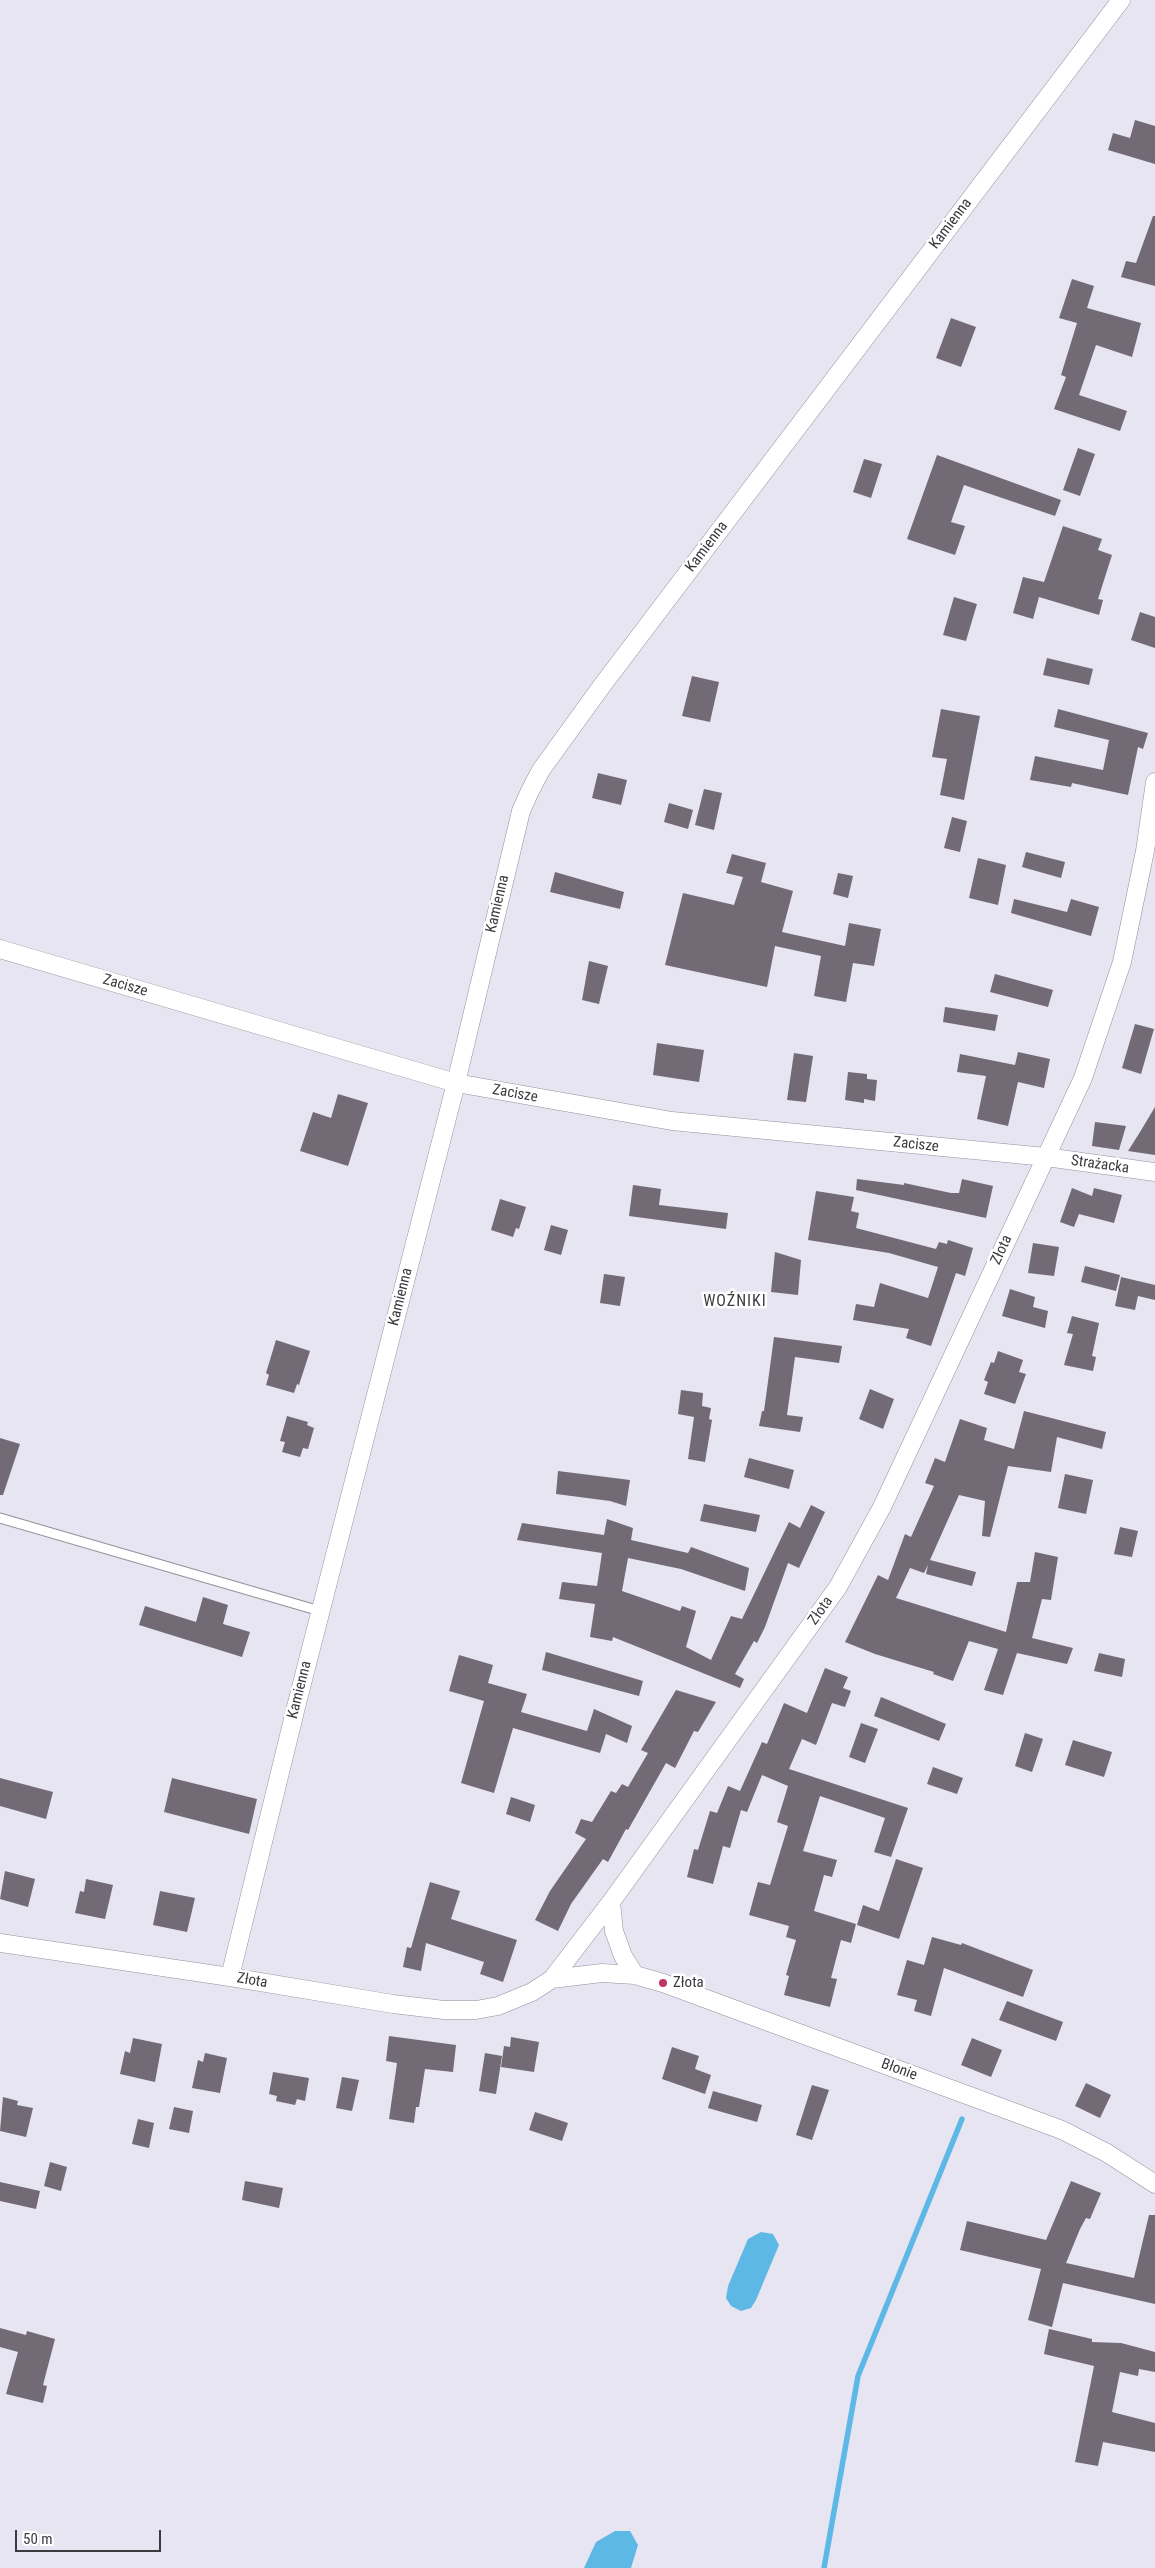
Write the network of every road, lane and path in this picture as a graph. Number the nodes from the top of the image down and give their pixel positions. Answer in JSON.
{"nodes":[{"id":1,"x":1121,"y":0,"type":"edge"},
{"id":2,"x":1155,"y":782,"type":"edge"},
{"id":3,"x":0,"y":949,"type":"edge"},
{"id":4,"x":456,"y":1083,"type":"junction"},
{"id":5,"x":1046,"y":1157,"type":"junction"},
{"id":6,"x":1155,"y":1172,"type":"edge"},
{"id":7,"x":0,"y":1518,"type":"edge"},
{"id":8,"x":320,"y":1611,"type":"junction"},
{"id":9,"x":611,"y":1902,"type":"junction"},
{"id":10,"x":0,"y":1943,"type":"edge"},
{"id":11,"x":635,"y":1975,"type":"junction"},
{"id":12,"x":230,"y":1977,"type":"junction"},
{"id":13,"x":552,"y":1979,"type":"junction"},
{"id":14,"x":1155,"y":2184,"type":"edge"}],
"edges":[{"from":1,"to":4,"type":"street","name":"Kamienna"},
{"from":2,"to":5,"type":"street","name":"Złota"},
{"from":3,"to":4,"type":"street","name":"Zacisze"},
{"from":4,"to":5,"type":"street","name":"Zacisze"},
{"from":4,"to":8,"type":"street","name":"Kamienna"},
{"from":5,"to":6,"type":"street","name":"Strażacka"},
{"from":5,"to":9,"type":"street","name":"Złota"},
{"from":7,"to":8,"type":"lane"},
{"from":8,"to":12,"type":"street","name":"Kamienna"},
{"from":9,"to":11,"type":"street"},
{"from":9,"to":13,"type":"street","name":"Złota"},
{"from":10,"to":12,"type":"street","name":"Złota"},
{"from":11,"to":13,"type":"street","name":"Błonie"},
{"from":11,"to":14,"type":"street","name":"Błonie"},
{"from":12,"to":13,"type":"street","name":"Złota"}]}
